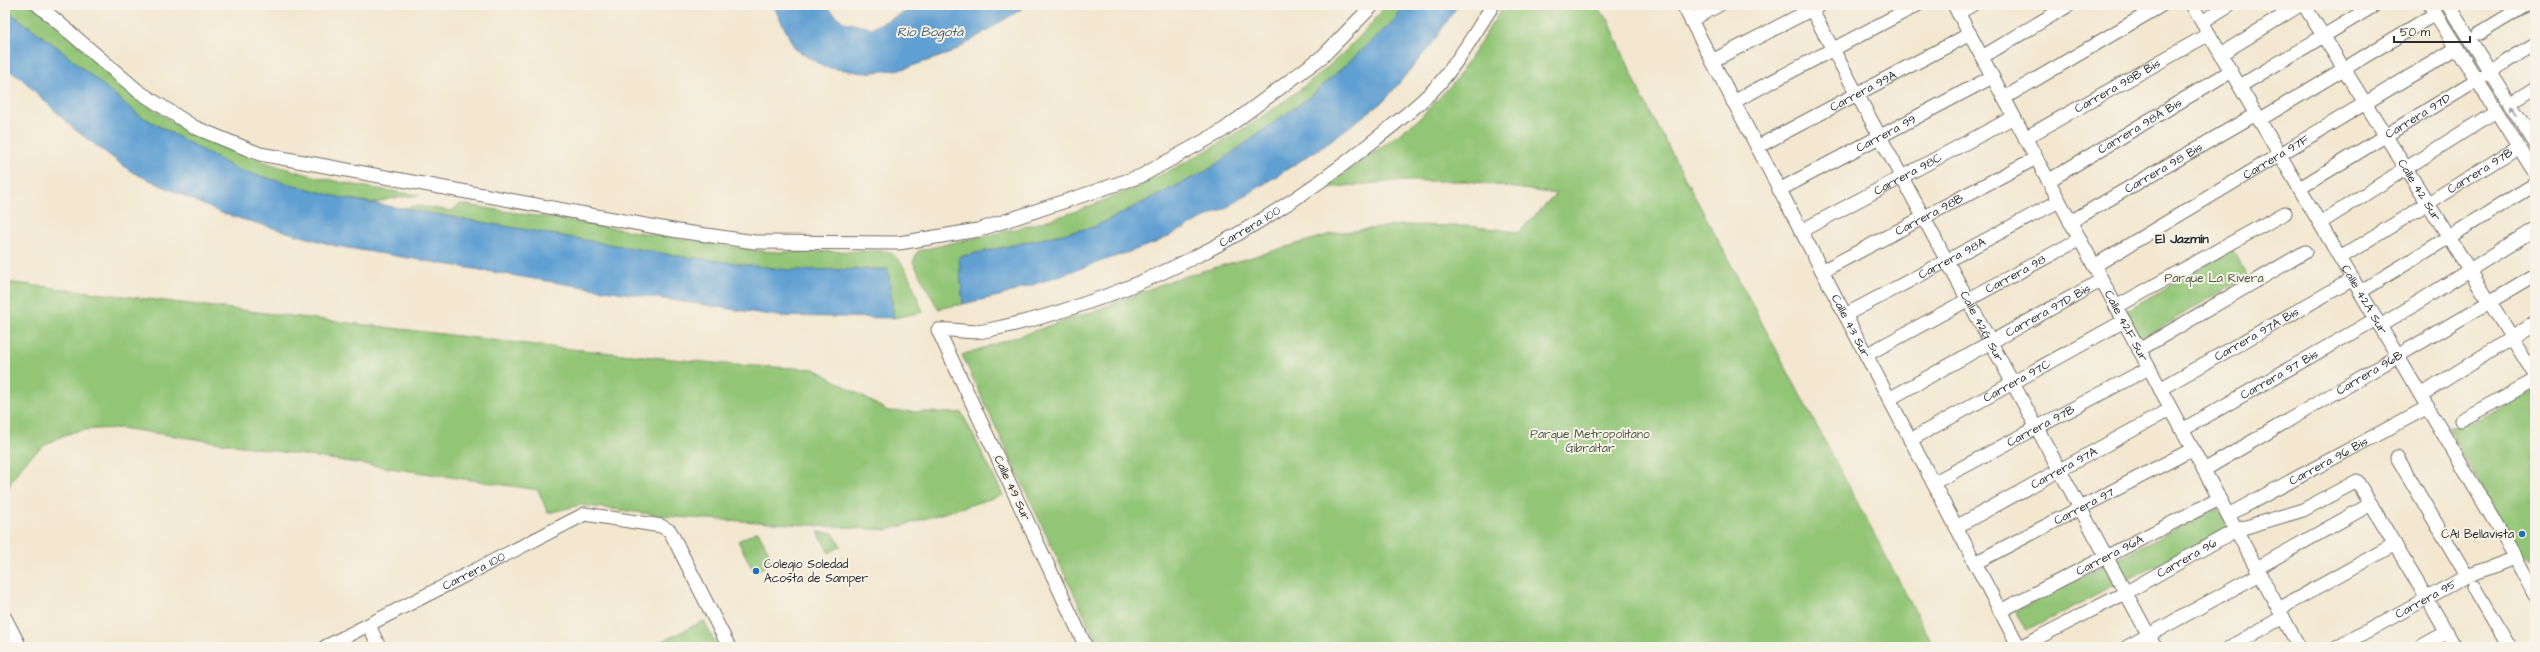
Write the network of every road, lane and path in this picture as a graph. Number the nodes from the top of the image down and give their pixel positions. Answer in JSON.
{"nodes":[{"id":1,"x":38,"y":5,"type":"edge"},
{"id":2,"x":1373,"y":5,"type":"edge"},
{"id":3,"x":1493,"y":5,"type":"edge"},
{"id":4,"x":1683,"y":5,"type":"edge"},
{"id":5,"x":1719,"y":5,"type":"edge"},
{"id":6,"x":1917,"y":5,"type":"edge"},
{"id":7,"x":1972,"y":5,"type":"edge"},
{"id":8,"x":2070,"y":5,"type":"edge"},
{"id":9,"x":2162,"y":5,"type":"edge"},
{"id":10,"x":2192,"y":5,"type":"edge"},
{"id":11,"x":2230,"y":5,"type":"edge"},
{"id":12,"x":2300,"y":5,"type":"edge"},
{"id":13,"x":2304,"y":5,"type":"edge"},
{"id":14,"x":2375,"y":5,"type":"edge"},
{"id":15,"x":2448,"y":5,"type":"edge"},
{"id":16,"x":2526,"y":5,"type":"edge"},
{"id":17,"x":1814,"y":6,"type":"edge"},
{"id":18,"x":1956,"y":9,"type":"edge"},
{"id":19,"x":2432,"y":9,"type":"edge"},
{"id":20,"x":1691,"y":20,"type":"junction"},
{"id":21,"x":2202,"y":22,"type":"junction"},
{"id":22,"x":2480,"y":33,"type":"dead end"},
{"id":23,"x":1970,"y":34,"type":"junction"},
{"id":24,"x":2209,"y":34,"type":"junction"},
{"id":25,"x":2324,"y":36,"type":"junction"},
{"id":26,"x":2535,"y":44,"type":"edge"},
{"id":27,"x":2457,"y":48,"type":"junction"},
{"id":28,"x":1833,"y":49,"type":"junction"},
{"id":29,"x":2221,"y":54,"type":"junction"},
{"id":30,"x":1982,"y":57,"type":"junction"},
{"id":31,"x":1712,"y":61,"type":"junction"},
{"id":32,"x":2344,"y":69,"type":"junction"},
{"id":33,"x":2231,"y":71,"type":"junction"},
{"id":34,"x":2490,"y":71,"type":"junction"},
{"id":35,"x":1992,"y":77,"type":"junction"},
{"id":36,"x":2476,"y":80,"type":"junction"},
{"id":37,"x":2240,"y":86,"type":"junction"},
{"id":38,"x":2535,"y":88,"type":"edge"},
{"id":39,"x":1858,"y":94,"type":"junction"},
{"id":40,"x":2004,"y":98,"type":"junction"},
{"id":41,"x":2519,"y":98,"type":"dead end"},
{"id":42,"x":1733,"y":102,"type":"junction"},
{"id":43,"x":2366,"y":103,"type":"junction"},
{"id":44,"x":2496,"y":111,"type":"junction"},
{"id":45,"x":2258,"y":117,"type":"junction"},
{"id":46,"x":2014,"y":118,"type":"junction"},
{"id":47,"x":2386,"y":135,"type":"junction"},
{"id":48,"x":1880,"y":136,"type":"junction"},
{"id":49,"x":2025,"y":138,"type":"junction"},
{"id":50,"x":2535,"y":143,"type":"edge"},
{"id":51,"x":1757,"y":147,"type":"junction"},
{"id":52,"x":2518,"y":147,"type":"junction"},
{"id":53,"x":2280,"y":154,"type":"junction"},
{"id":54,"x":2036,"y":158,"type":"junction"},
{"id":55,"x":2407,"y":168,"type":"junction"},
{"id":56,"x":2535,"y":173,"type":"edge"},
{"id":57,"x":1902,"y":177,"type":"junction"},
{"id":58,"x":2048,"y":181,"type":"junction"},
{"id":59,"x":2535,"y":184,"type":"edge"},
{"id":60,"x":2300,"y":188,"type":"junction"},
{"id":61,"x":1779,"y":190,"type":"junction"},
{"id":62,"x":2059,"y":201,"type":"junction"},
{"id":63,"x":2428,"y":203,"type":"junction"},
{"id":64,"x":2285,"y":213,"type":"dead end"},
{"id":65,"x":1924,"y":217,"type":"junction"},
{"id":66,"x":2070,"y":222,"type":"junction"},
{"id":67,"x":2320,"y":223,"type":"junction"},
{"id":68,"x":2535,"y":229,"type":"edge"},
{"id":69,"x":1801,"y":231,"type":"junction"},
{"id":70,"x":2449,"y":237,"type":"junction"},
{"id":71,"x":2080,"y":239,"type":"junction"},
{"id":72,"x":2305,"y":252,"type":"dead end"},
{"id":73,"x":2340,"y":258,"type":"junction"},
{"id":74,"x":1947,"y":260,"type":"junction"},
{"id":75,"x":2094,"y":266,"type":"junction"},
{"id":76,"x":2470,"y":270,"type":"junction"},
{"id":77,"x":1822,"y":271,"type":"junction"},
{"id":78,"x":2535,"y":275,"type":"edge"},
{"id":79,"x":2353,"y":279,"type":"junction"},
{"id":80,"x":2102,"y":280,"type":"junction"},
{"id":81,"x":2360,"y":292,"type":"junction"},
{"id":82,"x":1968,"y":299,"type":"junction"},
{"id":83,"x":2489,"y":302,"type":"junction"},
{"id":84,"x":2116,"y":307,"type":"junction"},
{"id":85,"x":1845,"y":315,"type":"junction"},
{"id":86,"x":2124,"y":321,"type":"junction"},
{"id":87,"x":2378,"y":322,"type":"junction"},
{"id":88,"x":2535,"y":323,"type":"edge"},
{"id":89,"x":938,"y":330,"type":"joint"},
{"id":90,"x":2512,"y":338,"type":"junction"},
{"id":91,"x":1991,"y":342,"type":"junction"},
{"id":92,"x":2139,"y":350,"type":"junction"},
{"id":93,"x":1866,"y":355,"type":"junction"},
{"id":94,"x":2398,"y":356,"type":"junction"},
{"id":95,"x":2149,"y":368,"type":"junction"},
{"id":96,"x":2535,"y":375,"type":"edge"},
{"id":97,"x":2535,"y":380,"type":"edge"},
{"id":98,"x":2013,"y":383,"type":"junction"},
{"id":99,"x":2160,"y":389,"type":"junction"},
{"id":100,"x":2421,"y":395,"type":"junction"},
{"id":101,"x":1889,"y":399,"type":"junction"},
{"id":102,"x":2428,"y":407,"type":"junction"},
{"id":103,"x":2171,"y":409,"type":"junction"},
{"id":104,"x":2461,"y":420,"type":"dead end"},
{"id":105,"x":2037,"y":428,"type":"junction"},
{"id":106,"x":2182,"y":430,"type":"junction"},
{"id":107,"x":1910,"y":440,"type":"junction"},
{"id":108,"x":2192,"y":449,"type":"junction"},
{"id":109,"x":2397,"y":457,"type":"dead end"},
{"id":110,"x":2059,"y":470,"type":"junction"},
{"id":111,"x":2204,"y":470,"type":"junction"},
{"id":112,"x":1933,"y":483,"type":"junction"},
{"id":113,"x":2219,"y":499,"type":"junction"},
{"id":114,"x":2371,"y":504,"type":"junction"},
{"id":115,"x":2080,"y":508,"type":"junction"},
{"id":116,"x":2228,"y":515,"type":"junction"},
{"id":117,"x":1956,"y":526,"type":"junction"},
{"id":118,"x":2236,"y":530,"type":"junction"},
{"id":119,"x":2394,"y":544,"type":"junction"},
{"id":120,"x":2106,"y":557,"type":"junction"},
{"id":121,"x":2516,"y":558,"type":"junction"},
{"id":122,"x":1975,"y":563,"type":"junction"},
{"id":123,"x":2529,"y":570,"type":"edge"},
{"id":124,"x":2258,"y":571,"type":"junction"},
{"id":125,"x":2470,"y":582,"type":"junction"},
{"id":126,"x":2125,"y":592,"type":"junction"},
{"id":127,"x":2535,"y":594,"type":"edge"},
{"id":128,"x":2429,"y":602,"type":"junction"},
{"id":129,"x":2000,"y":611,"type":"junction"},
{"id":130,"x":2281,"y":613,"type":"junction"},
{"id":131,"x":5,"y":618,"type":"edge"},
{"id":132,"x":369,"y":625,"type":"junction"},
{"id":133,"x":2447,"y":632,"type":"junction"},
{"id":134,"x":2148,"y":635,"type":"junction"},
{"id":135,"x":20,"y":647,"type":"edge"},
{"id":136,"x":325,"y":647,"type":"edge"},
{"id":137,"x":379,"y":647,"type":"edge"},
{"id":138,"x":729,"y":647,"type":"edge"},
{"id":139,"x":1086,"y":647,"type":"edge"},
{"id":140,"x":2020,"y":647,"type":"edge"},
{"id":141,"x":2127,"y":647,"type":"edge"},
{"id":142,"x":2155,"y":647,"type":"edge"},
{"id":143,"x":2230,"y":647,"type":"edge"},
{"id":144,"x":2299,"y":647,"type":"edge"},
{"id":145,"x":2338,"y":647,"type":"edge"},
{"id":146,"x":2420,"y":647,"type":"edge"},
{"id":147,"x":2455,"y":647,"type":"edge"},
{"id":148,"x":2509,"y":647,"type":"edge"}],
"edges":[{"from":1,"to":2,"type":"street"},
{"from":3,"to":89,"type":"street","name":"Carrera 100"},
{"from":4,"to":20,"type":"street","name":"Calle 43 Sur"},
{"from":5,"to":20,"type":"street"},
{"from":6,"to":28,"type":"street"},
{"from":7,"to":18,"type":"street"},
{"from":8,"to":30,"type":"street"},
{"from":9,"to":40,"type":"street"},
{"from":10,"to":21,"type":"street","name":"Calle 42A Sur"},
{"from":11,"to":21,"type":"street"},
{"from":12,"to":29,"type":"street"},
{"from":13,"to":25,"type":"street","name":"Calle 42 Sur"},
{"from":14,"to":25,"type":"street"},
{"from":15,"to":34,"type":"street"},
{"from":16,"to":22,"type":"street"},
{"from":17,"to":28,"type":"street","name":"Calle 42G Sur"},
{"from":17,"to":31,"type":"street"},
{"from":18,"to":23,"type":"street","name":"Calle 42F Sur"},
{"from":19,"to":27,"type":"street"},
{"from":19,"to":32,"type":"street"},
{"from":20,"to":31,"type":"street","name":"Calle 43 Sur"},
{"from":21,"to":24,"type":"street","name":"Calle 42A Sur"},
{"from":23,"to":30,"type":"street","name":"Calle 42F Sur"},
{"from":23,"to":39,"type":"street","name":"Carrera 99A"},
{"from":24,"to":29,"type":"street","name":"Calle 42A Sur"},
{"from":24,"to":49,"type":"street","name":"Carrera 98B Bis"},
{"from":25,"to":32,"type":"street","name":"Calle 42 Sur"},
{"from":25,"to":37,"type":"street"},
{"from":26,"to":34,"type":"street","name":"Carrera 97D"},
{"from":27,"to":36,"type":"street"},
{"from":27,"to":43,"type":"street","name":"Carrera 97F"},
{"from":28,"to":39,"type":"street","name":"Calle 42G Sur"},
{"from":28,"to":42,"type":"street"},
{"from":29,"to":33,"type":"street","name":"Calle 42A Sur"},
{"from":30,"to":35,"type":"street","name":"Calle 42F Sur"},
{"from":31,"to":42,"type":"street","name":"Calle 43 Sur"},
{"from":32,"to":43,"type":"street","name":"Calle 42 Sur"},
{"from":32,"to":45,"type":"street"},
{"from":33,"to":37,"type":"street","name":"Calle 42A Sur"},
{"from":33,"to":58,"type":"street","name":"Carrera 98A Bis"},
{"from":34,"to":36,"type":"street","name":"Carrera 97D"},
{"from":50,"to":34,"type":"street","one_way":true},
{"from":35,"to":40,"type":"street","name":"Calle 42F Sur"},
{"from":35,"to":48,"type":"street","name":"Carrera 99"},
{"from":36,"to":44,"type":"street"},
{"from":36,"to":47,"type":"street","name":"Carrera 97D"},
{"from":37,"to":45,"type":"street","name":"Calle 42A Sur"},
{"from":38,"to":41,"type":"street"},
{"from":39,"to":48,"type":"street","name":"Calle 42G Sur"},
{"from":39,"to":51,"type":"street","name":"Carrera 99A"},
{"from":40,"to":46,"type":"street","name":"Calle 42F Sur"},
{"from":42,"to":51,"type":"street","name":"Calle 43 Sur"},
{"from":43,"to":47,"type":"street","name":"Calle 42 Sur"},
{"from":43,"to":53,"type":"street","name":"Carrera 97F"},
{"from":44,"to":52,"type":"street"},
{"from":44,"to":55,"type":"street"},
{"from":45,"to":53,"type":"street","name":"Calle 42A Sur"},
{"from":45,"to":66,"type":"street","name":"Carrera 98 Bis"},
{"from":46,"to":49,"type":"street","name":"Calle 42F Sur"},
{"from":46,"to":57,"type":"street","name":"Carrera 98C"},
{"from":47,"to":55,"type":"street","name":"Calle 42 Sur"},
{"from":47,"to":60,"type":"street","name":"Carrera 97D"},
{"from":48,"to":57,"type":"street","name":"Calle 42G Sur"},
{"from":48,"to":61,"type":"street","name":"Carrera 99"},
{"from":49,"to":54,"type":"street","name":"Calle 42F Sur"},
{"from":51,"to":61,"type":"street","name":"Calle 43 Sur"},
{"from":52,"to":56,"type":"street"},
{"from":52,"to":63,"type":"street","name":"Carrera 97B"},
{"from":53,"to":60,"type":"street","name":"Calle 42A Sur"},
{"from":53,"to":75,"type":"street","name":"Carrera 97F"},
{"from":54,"to":58,"type":"street","name":"Calle 42F Sur"},
{"from":54,"to":65,"type":"street","name":"Carrera 98B"},
{"from":55,"to":63,"type":"street","name":"Calle 42 Sur"},
{"from":55,"to":67,"type":"street"},
{"from":57,"to":65,"type":"street","name":"Calle 42G Sur"},
{"from":57,"to":69,"type":"street","name":"Carrera 98C"},
{"from":58,"to":62,"type":"street","name":"Calle 42F Sur"},
{"from":59,"to":70,"type":"street"},
{"from":60,"to":67,"type":"street","name":"Calle 42A Sur"},
{"from":61,"to":69,"type":"street","name":"Calle 43 Sur"},
{"from":62,"to":66,"type":"street","name":"Calle 42F Sur"},
{"from":62,"to":74,"type":"street","name":"Carrera 98A"},
{"from":63,"to":70,"type":"street","name":"Calle 42 Sur"},
{"from":63,"to":73,"type":"street","name":"Carrera 97B"},
{"from":64,"to":84,"type":"street"},
{"from":65,"to":74,"type":"street","name":"Calle 42G Sur"},
{"from":65,"to":77,"type":"street","name":"Carrera 98B"},
{"from":66,"to":71,"type":"street","name":"Calle 42F Sur"},
{"from":67,"to":73,"type":"street","name":"Calle 42A Sur"},
{"from":68,"to":76,"type":"street"},
{"from":69,"to":77,"type":"street","name":"Calle 43 Sur"},
{"from":70,"to":76,"type":"street","name":"Calle 42 Sur"},
{"from":70,"to":81,"type":"street"},
{"from":71,"to":75,"type":"street","name":"Calle 42F Sur"},
{"from":71,"to":82,"type":"street","name":"Carrera 98"},
{"from":72,"to":92,"type":"street"},
{"from":73,"to":79,"type":"street","name":"Calle 42A Sur"},
{"from":74,"to":82,"type":"street","name":"Calle 42G Sur"},
{"from":74,"to":85,"type":"street","name":"Carrera 98A"},
{"from":75,"to":80,"type":"street","name":"Calle 42F Sur"},
{"from":76,"to":83,"type":"street","name":"Calle 42 Sur"},
{"from":76,"to":87,"type":"street"},
{"from":77,"to":85,"type":"street","name":"Calle 43 Sur"},
{"from":78,"to":83,"type":"street","name":"Carrera 96B"},
{"from":79,"to":81,"type":"street","name":"Calle 42A Sur"},
{"from":79,"to":99,"type":"street","name":"Carrera 97A Bis"},
{"from":80,"to":84,"type":"street","name":"Calle 42F Sur"},
{"from":80,"to":91,"type":"street","name":"Carrera 97D Bis"},
{"from":81,"to":87,"type":"street","name":"Calle 42A Sur"},
{"from":82,"to":91,"type":"street","name":"Calle 42G Sur"},
{"from":82,"to":93,"type":"street","name":"Carrera 98"},
{"from":83,"to":90,"type":"street","name":"Calle 42 Sur"},
{"from":83,"to":94,"type":"street","name":"Carrera 96B"},
{"from":84,"to":86,"type":"street","name":"Calle 42F Sur"},
{"from":85,"to":93,"type":"street","name":"Calle 43 Sur"},
{"from":86,"to":92,"type":"street","name":"Calle 42F Sur"},
{"from":86,"to":98,"type":"street","name":"Carrera 97C"},
{"from":87,"to":94,"type":"street","name":"Calle 42A Sur"},
{"from":87,"to":106,"type":"street","name":"Carrera 97 Bis"},
{"from":88,"to":90,"type":"street"},
{"from":89,"to":139,"type":"street","name":"Calle 49 Sur"},
{"from":90,"to":96,"type":"street","name":"Calle 42 Sur"},
{"from":90,"to":100,"type":"street"},
{"from":91,"to":98,"type":"street","name":"Calle 42G Sur"},
{"from":91,"to":101,"type":"street","name":"Carrera 97D Bis"},
{"from":92,"to":95,"type":"street","name":"Calle 42F Sur"},
{"from":93,"to":101,"type":"street","name":"Calle 43 Sur"},
{"from":94,"to":100,"type":"street","name":"Calle 42A Sur"},
{"from":94,"to":111,"type":"street","name":"Carrera 96B"},
{"from":95,"to":99,"type":"street","name":"Calle 42F Sur"},
{"from":95,"to":105,"type":"street","name":"Carrera 97B"},
{"from":97,"to":104,"type":"street"},
{"from":98,"to":105,"type":"street","name":"Calle 42G Sur"},
{"from":98,"to":107,"type":"street","name":"Carrera 97C"},
{"from":99,"to":103,"type":"street","name":"Calle 42F Sur"},
{"from":100,"to":102,"type":"street","name":"Calle 42A Sur"},
{"from":101,"to":107,"type":"street","name":"Calle 43 Sur"},
{"from":102,"to":116,"type":"street","name":"Carrera 96 Bis"},
{"from":102,"to":121,"type":"street","name":"Calle 42A Sur"},
{"from":103,"to":106,"type":"street","name":"Calle 42F Sur"},
{"from":103,"to":110,"type":"street","name":"Carrera 97A"},
{"from":105,"to":110,"type":"street","name":"Calle 42G Sur"},
{"from":105,"to":112,"type":"street","name":"Carrera 97B"},
{"from":106,"to":108,"type":"street","name":"Calle 42F Sur"},
{"from":107,"to":112,"type":"street","name":"Calle 43 Sur"},
{"from":108,"to":111,"type":"street","name":"Calle 42F Sur"},
{"from":108,"to":115,"type":"street","name":"Carrera 97"},
{"from":109,"to":125,"type":"street"},
{"from":110,"to":115,"type":"street","name":"Calle 42G Sur"},
{"from":110,"to":117,"type":"street","name":"Carrera 97A"},
{"from":111,"to":113,"type":"street","name":"Calle 42F Sur"},
{"from":112,"to":117,"type":"street","name":"Calle 43 Sur"},
{"from":113,"to":116,"type":"street","name":"Calle 42F Sur"},
{"from":113,"to":120,"type":"street","name":"Carrera 96A"},
{"from":114,"to":118,"type":"street","name":"Carrera 96"},
{"from":114,"to":119,"type":"street"},
{"from":114,"to":124,"type":"street"},
{"from":115,"to":120,"type":"street","name":"Calle 42G Sur"},
{"from":115,"to":122,"type":"street","name":"Carrera 97"},
{"from":116,"to":118,"type":"street","name":"Calle 42F Sur"},
{"from":117,"to":122,"type":"street","name":"Calle 43 Sur"},
{"from":118,"to":124,"type":"street","name":"Calle 42F Sur"},
{"from":118,"to":126,"type":"street","name":"Carrera 96"},
{"from":119,"to":128,"type":"street"},
{"from":119,"to":130,"type":"street"},
{"from":120,"to":126,"type":"street","name":"Calle 42G Sur"},
{"from":120,"to":129,"type":"street","name":"Carrera 96A"},
{"from":121,"to":123,"type":"street","name":"Calle 42A Sur"},
{"from":121,"to":125,"type":"street","name":"Carrera 95"},
{"from":122,"to":129,"type":"street","name":"Calle 43 Sur"},
{"from":123,"to":127,"type":"street","name":"Calle 42A Sur"},
{"from":124,"to":130,"type":"street","name":"Calle 42F Sur"},
{"from":124,"to":134,"type":"street"},
{"from":125,"to":128,"type":"street","name":"Carrera 95"},
{"from":125,"to":148,"type":"street"},
{"from":126,"to":134,"type":"street","name":"Calle 42G Sur"},
{"from":126,"to":140,"type":"street","name":"Carrera 96"},
{"from":128,"to":133,"type":"street"},
{"from":128,"to":145,"type":"street","name":"Carrera 95"},
{"from":129,"to":140,"type":"street","name":"Calle 43 Sur"},
{"from":130,"to":143,"type":"street"},
{"from":130,"to":144,"type":"street","name":"Calle 42F Sur"},
{"from":131,"to":135,"type":"street"},
{"from":132,"to":136,"type":"street","name":"Carrera 100"},
{"from":132,"to":137,"type":"street"},
{"from":132,"to":138,"type":"street","name":"Carrera 100"},
{"from":133,"to":146,"type":"street"},
{"from":133,"to":147,"type":"street"},
{"from":134,"to":141,"type":"street"},
{"from":134,"to":142,"type":"street","name":"Calle 42G Sur"}]}
